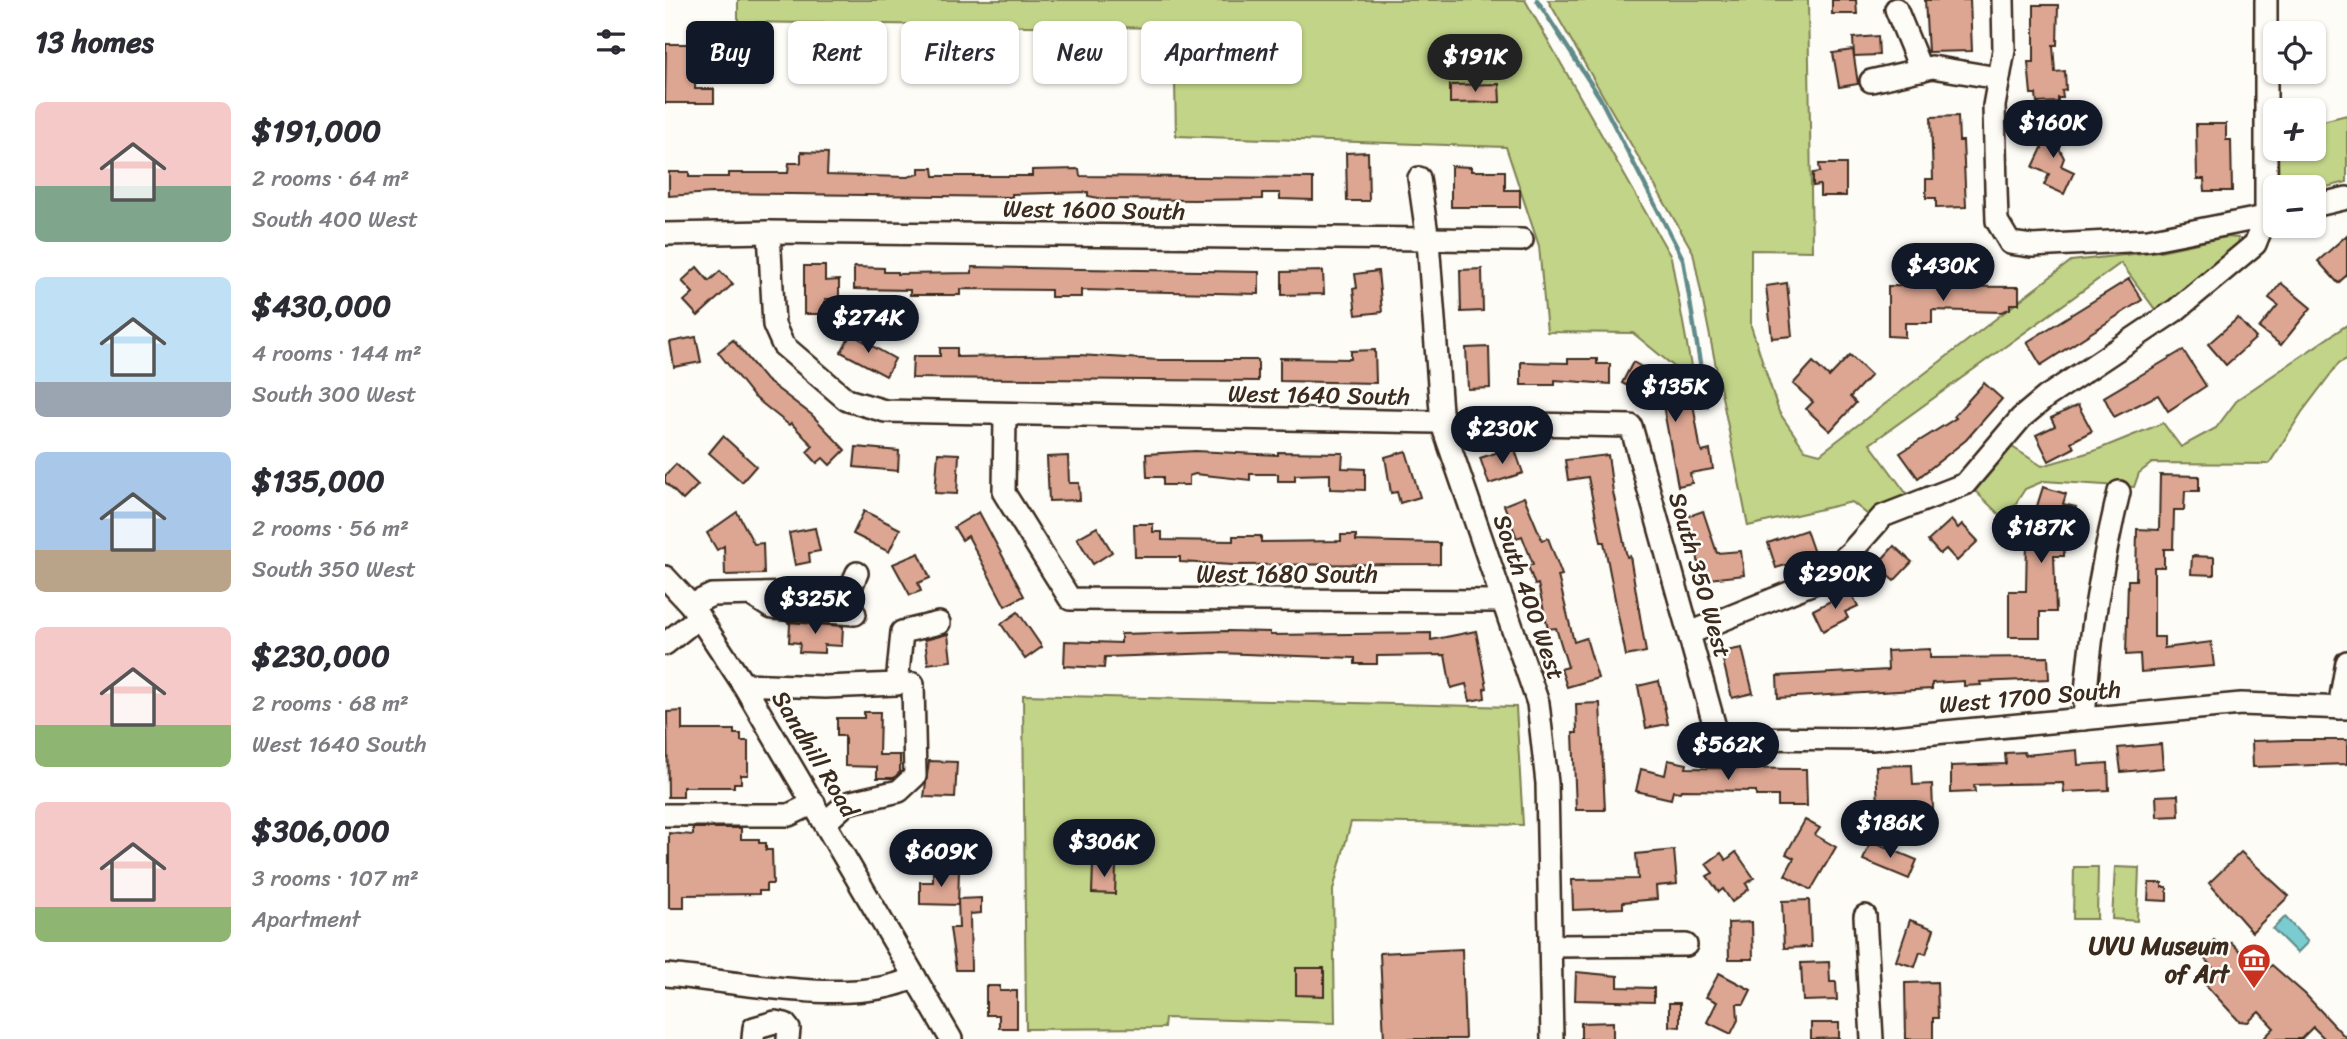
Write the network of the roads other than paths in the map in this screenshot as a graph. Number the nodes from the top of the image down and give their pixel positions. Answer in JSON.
{"nodes":[{"id":1,"x":2003,"y":0,"type":"edge"},
{"id":2,"x":2266,"y":0,"type":"edge"},
{"id":3,"x":1896,"y":9,"type":"dead end"},
{"id":4,"x":1921,"y":70,"type":"junction"},
{"id":5,"x":1998,"y":78,"type":"junction"},
{"id":6,"x":1871,"y":81,"type":"dead end"},
{"id":7,"x":2270,"y":175,"type":"edge"},
{"id":8,"x":1419,"y":178,"type":"dead end"},
{"id":9,"x":2347,"y":198,"type":"edge"},
{"id":10,"x":2326,"y":203,"type":"edge"},
{"id":11,"x":2263,"y":218,"type":"edge"},
{"id":12,"x":2263,"y":231,"type":"edge"},
{"id":13,"x":769,"y":232,"type":"junction"},
{"id":14,"x":665,"y":234,"type":"edge"},
{"id":15,"x":1522,"y":240,"type":"dead end"},
{"id":16,"x":1428,"y":241,"type":"junction"},
{"id":17,"x":1005,"y":416,"type":"junction"},
{"id":18,"x":1441,"y":424,"type":"junction"},
{"id":19,"x":1631,"y":426,"type":"joint"},
{"id":20,"x":2119,"y":492,"type":"dead end"},
{"id":21,"x":857,"y":573,"type":"dead end"},
{"id":22,"x":665,"y":577,"type":"edge"},
{"id":23,"x":752,"y":595,"type":"junction"},
{"id":24,"x":1503,"y":601,"type":"junction"},
{"id":25,"x":695,"y":611,"type":"junction"},
{"id":26,"x":855,"y":614,"type":"dead end"},
{"id":27,"x":939,"y":623,"type":"dead end"},
{"id":28,"x":1689,"y":633,"type":"junction"},
{"id":29,"x":665,"y":643,"type":"edge"},
{"id":30,"x":2347,"y":662,"type":"edge"},
{"id":31,"x":743,"y":684,"type":"junction"},
{"id":32,"x":914,"y":684,"type":"junction"},
{"id":33,"x":2343,"y":708,"type":"edge"},
{"id":34,"x":2084,"y":719,"type":"junction"},
{"id":35,"x":1718,"y":738,"type":"joint"},
{"id":36,"x":814,"y":803,"type":"junction"},
{"id":37,"x":665,"y":815,"type":"edge"},
{"id":38,"x":825,"y":822,"type":"junction"},
{"id":39,"x":1865,"y":916,"type":"dead end"},
{"id":40,"x":1686,"y":944,"type":"dead end"},
{"id":41,"x":1551,"y":946,"type":"junction"},
{"id":42,"x":667,"y":975,"type":"dead end"},
{"id":43,"x":915,"y":977,"type":"junction"},
{"id":44,"x":753,"y":1039,"type":"edge"},
{"id":45,"x":788,"y":1039,"type":"edge"},
{"id":46,"x":950,"y":1039,"type":"edge"},
{"id":47,"x":1552,"y":1039,"type":"edge"},
{"id":48,"x":1872,"y":1039,"type":"edge"}],
"edges":[{"from":1,"to":5,"type":"street"},
{"from":2,"to":7,"type":"street"},
{"from":3,"to":4,"type":"street"},
{"from":4,"to":5,"type":"street"},
{"from":4,"to":6,"type":"street"},
{"from":5,"to":11,"type":"street"},
{"from":8,"to":16,"type":"street","name":"South 400 West"},
{"from":9,"to":10,"type":"street"},
{"from":12,"to":28,"type":"street"},
{"from":13,"to":14,"type":"street","name":"West 1600 South"},
{"from":13,"to":16,"type":"street","name":"West 1600 South"},
{"from":13,"to":17,"type":"street","name":"West 1640 South"},
{"from":15,"to":16,"type":"street","name":"West 1600 South"},
{"from":16,"to":18,"type":"street","name":"South 400 West"},
{"from":17,"to":18,"type":"street","name":"West 1640 South"},
{"from":17,"to":24,"type":"street","name":"West 1680 South"},
{"from":18,"to":19,"type":"street","name":"West 1640 South"},
{"from":18,"to":24,"type":"street","name":"South 400 West"},
{"from":19,"to":28,"type":"street","name":"South 350 West"},
{"from":20,"to":34,"type":"street"},
{"from":21,"to":23,"type":"street"},
{"from":22,"to":25,"type":"street","name":"Sandhill Road"},
{"from":23,"to":25,"type":"street"},
{"from":23,"to":26,"type":"street"},
{"from":24,"to":41,"type":"street","name":"South 400 West"},
{"from":25,"to":29,"type":"street"},
{"from":25,"to":31,"type":"street","name":"Sandhill Road"},
{"from":27,"to":32,"type":"street"},
{"from":28,"to":35,"type":"street","name":"South 350 West"},
{"from":30,"to":33,"type":"street"},
{"from":31,"to":32,"type":"street"},
{"from":31,"to":36,"type":"street","name":"Sandhill Road"},
{"from":32,"to":38,"type":"street"},
{"from":33,"to":34,"type":"street","name":"West 1700 South"},
{"from":34,"to":35,"type":"street","name":"West 1700 South"},
{"from":36,"to":37,"type":"street"},
{"from":36,"to":38,"type":"street","name":"Sandhill Road"},
{"from":38,"to":43,"type":"street","name":"Sandhill Road"},
{"from":39,"to":48,"type":"street"},
{"from":40,"to":41,"type":"street"},
{"from":41,"to":47,"type":"street","name":"South 400 West"},
{"from":42,"to":43,"type":"street"},
{"from":43,"to":46,"type":"street","name":"Sandhill Road"},
{"from":44,"to":45,"type":"street"}]}
